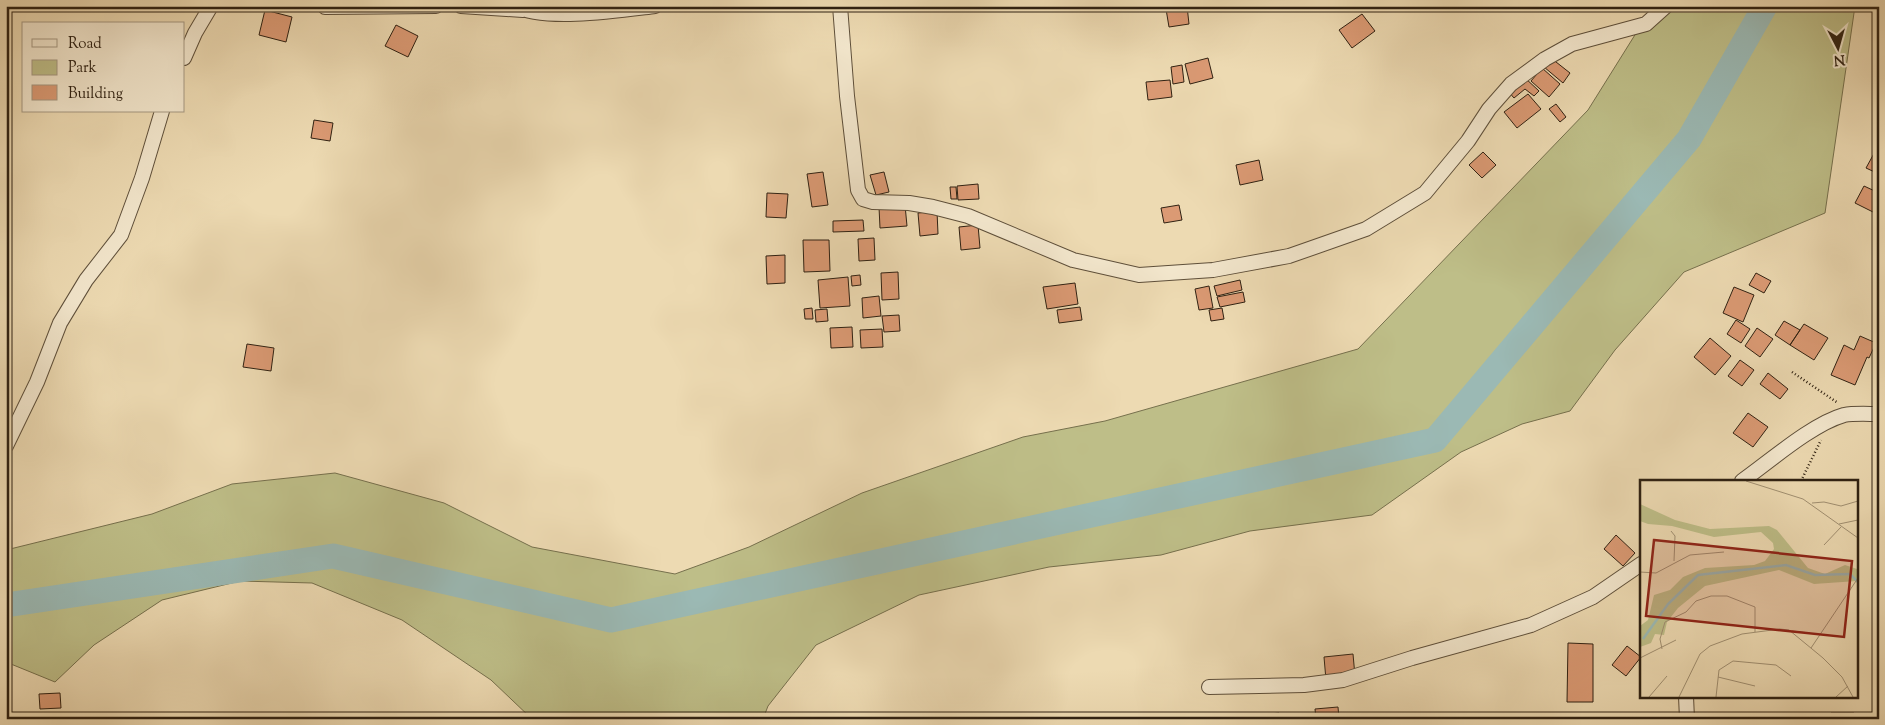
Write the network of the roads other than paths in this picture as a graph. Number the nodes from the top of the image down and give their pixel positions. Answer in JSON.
{"nodes":[{"id":1,"x":211,"y":6,"type":"edge"},
{"id":2,"x":436,"y":6,"type":"edge"},
{"id":3,"x":461,"y":6,"type":"edge"},
{"id":4,"x":655,"y":6,"type":"edge"},
{"id":5,"x":840,"y":6,"type":"edge"},
{"id":6,"x":1666,"y":6,"type":"edge"},
{"id":7,"x":325,"y":7,"type":"edge"},
{"id":8,"x":519,"y":8,"type":"edge"},
{"id":9,"x":185,"y":56,"type":"edge"},
{"id":10,"x":162,"y":112,"type":"edge"},
{"id":11,"x":1879,"y":414,"type":"edge"},
{"id":12,"x":6,"y":446,"type":"edge"},
{"id":13,"x":1743,"y":480,"type":"edge"},
{"id":14,"x":1640,"y":565,"type":"edge"},
{"id":15,"x":1209,"y":687,"type":"dead end"},
{"id":16,"x":1686,"y":698,"type":"edge"},
{"id":17,"x":1688,"y":719,"type":"edge"}],
"edges":[{"from":1,"to":9,"type":"street"},
{"from":2,"to":7,"type":"street"},
{"from":3,"to":8,"type":"street"},
{"from":4,"to":8,"type":"street"},
{"from":5,"to":6,"type":"street"},
{"from":10,"to":12,"type":"street"},
{"from":11,"to":13,"type":"street"},
{"from":14,"to":15,"type":"street"},
{"from":16,"to":17,"type":"street"}]}
